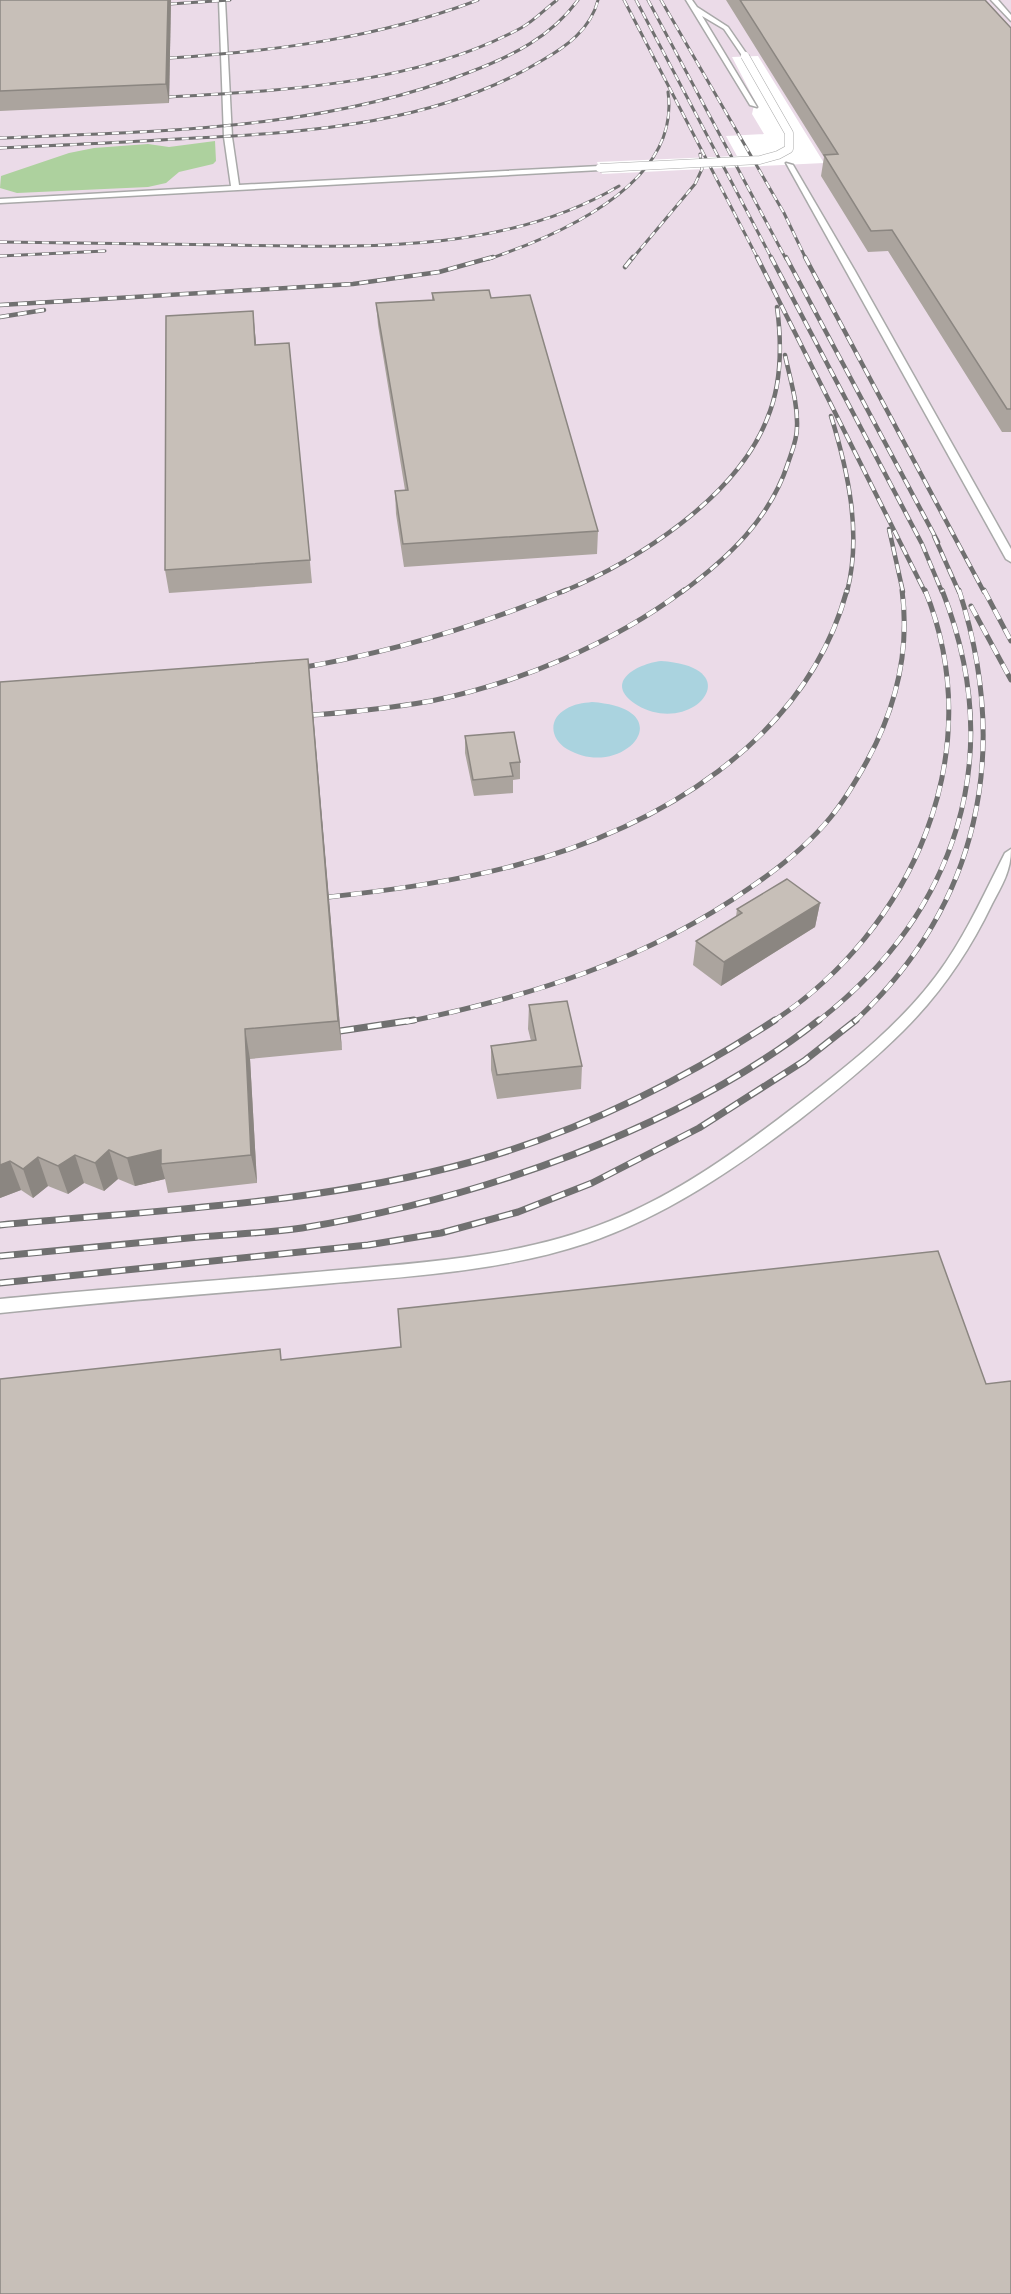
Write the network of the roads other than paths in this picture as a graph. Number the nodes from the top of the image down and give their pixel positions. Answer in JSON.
{"nodes":[{"id":1,"x":222,"y":0,"type":"edge"},
{"id":2,"x":689,"y":0,"type":"edge"},
{"id":3,"x":994,"y":0,"type":"edge"},
{"id":4,"x":693,"y":8,"type":"junction"},
{"id":5,"x":1011,"y":20,"type":"edge"},
{"id":6,"x":754,"y":105,"type":"dead end"},
{"id":7,"x":789,"y":165,"type":"dead end"},
{"id":8,"x":235,"y":187,"type":"junction"},
{"id":9,"x":0,"y":201,"type":"edge"},
{"id":10,"x":1011,"y":559,"type":"edge"},
{"id":11,"x":1011,"y":853,"type":"edge"},
{"id":12,"x":0,"y":1306,"type":"edge"}],
"edges":[{"from":1,"to":8,"type":"lane"},
{"from":2,"to":4,"type":"lane"},
{"from":3,"to":5,"type":"lane"},
{"from":4,"to":6,"type":"lane"},
{"from":4,"to":8,"type":"lane","bridge":true},
{"from":7,"to":10,"type":"lane"},
{"from":8,"to":9,"type":"lane"},
{"from":11,"to":12,"type":"lane"}]}
